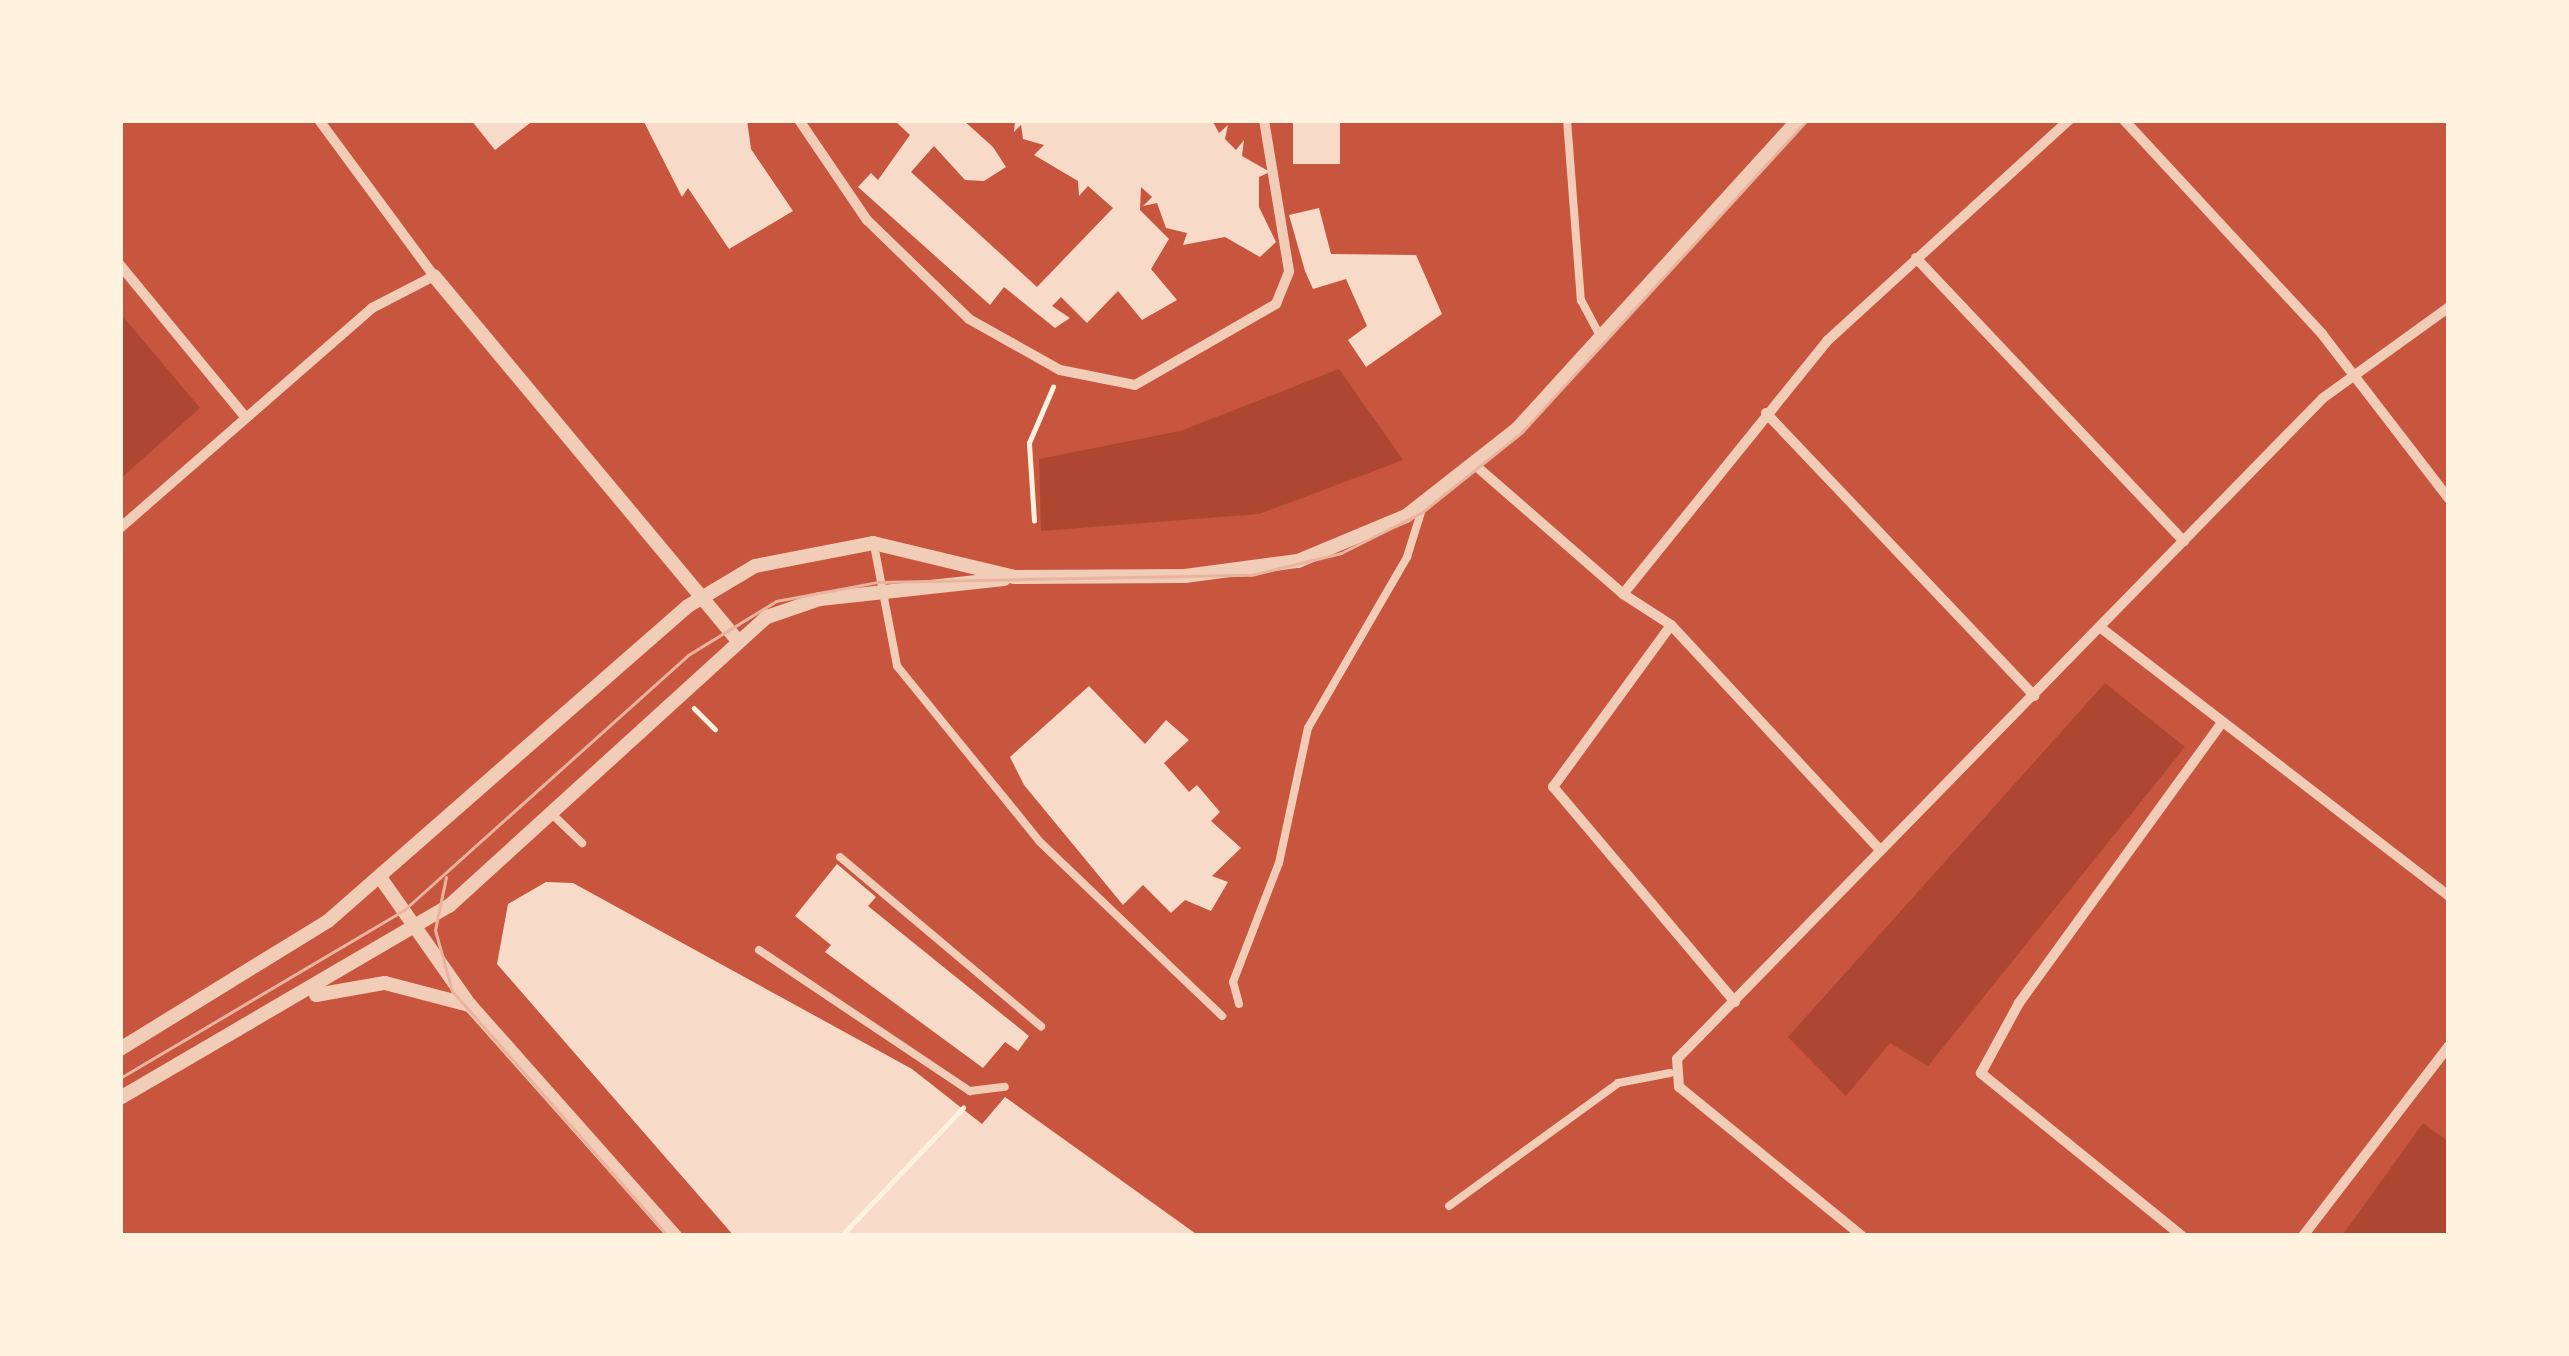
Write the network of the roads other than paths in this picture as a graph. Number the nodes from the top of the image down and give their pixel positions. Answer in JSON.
{"nodes":[{"id":1,"x":319,"y":120,"type":"edge"},
{"id":2,"x":1264,"y":120,"type":"edge"},
{"id":3,"x":1567,"y":120,"type":"edge"},
{"id":4,"x":1798,"y":120,"type":"edge"},
{"id":5,"x":2068,"y":120,"type":"edge"},
{"id":6,"x":2124,"y":120,"type":"edge"},
{"id":7,"x":801,"y":122,"type":"edge"},
{"id":8,"x":1916,"y":258,"type":"junction"},
{"id":9,"x":120,"y":265,"type":"edge"},
{"id":10,"x":434,"y":276,"type":"junction"},
{"id":11,"x":2449,"y":307,"type":"edge"},
{"id":12,"x":1601,"y":336,"type":"junction"},
{"id":13,"x":2350,"y":375,"type":"junction"},
{"id":14,"x":1766,"y":413,"type":"junction"},
{"id":15,"x":246,"y":418,"type":"junction"},
{"id":16,"x":1476,"y":466,"type":"junction"},
{"id":17,"x":2449,"y":499,"type":"edge"},
{"id":18,"x":1423,"y":505,"type":"junction"},
{"id":19,"x":120,"y":528,"type":"edge"},
{"id":20,"x":2184,"y":542,"type":"junction"},
{"id":21,"x":873,"y":543,"type":"junction"},
{"id":22,"x":1015,"y":577,"type":"junction"},
{"id":23,"x":879,"y":592,"type":"junction"},
{"id":24,"x":1623,"y":594,"type":"junction"},
{"id":25,"x":704,"y":595,"type":"junction"},
{"id":26,"x":1671,"y":625,"type":"junction"},
{"id":27,"x":2101,"y":628,"type":"junction"},
{"id":28,"x":738,"y":641,"type":"junction"},
{"id":29,"x":2035,"y":696,"type":"junction"},
{"id":30,"x":2220,"y":725,"type":"junction"},
{"id":31,"x":551,"y":813,"type":"junction"},
{"id":32,"x":582,"y":843,"type":"dead end"},
{"id":33,"x":1880,"y":849,"type":"junction"},
{"id":34,"x":840,"y":857,"type":"dead end"},
{"id":35,"x":382,"y":880,"type":"junction"},
{"id":36,"x":2449,"y":896,"type":"edge"},
{"id":37,"x":417,"y":928,"type":"junction"},
{"id":38,"x":759,"y":950,"type":"dead end"},
{"id":39,"x":294,"y":1002,"type":"junction"},
{"id":40,"x":1735,"y":1002,"type":"junction"},
{"id":41,"x":1238,"y":1004,"type":"dead end"},
{"id":42,"x":470,"y":1005,"type":"junction"},
{"id":43,"x":1222,"y":1016,"type":"dead end"},
{"id":44,"x":1041,"y":1026,"type":"dead end"},
{"id":45,"x":2449,"y":1046,"type":"edge"},
{"id":46,"x":120,"y":1049,"type":"edge"},
{"id":47,"x":1670,"y":1072,"type":"junction"},
{"id":48,"x":1005,"y":1087,"type":"dead end"},
{"id":49,"x":120,"y":1098,"type":"edge"},
{"id":50,"x":1449,"y":1206,"type":"dead end"},
{"id":51,"x":675,"y":1236,"type":"edge"},
{"id":52,"x":1862,"y":1236,"type":"edge"},
{"id":53,"x":2182,"y":1236,"type":"edge"},
{"id":54,"x":2303,"y":1236,"type":"edge"}],
"edges":[{"from":1,"to":10,"type":"street"},
{"from":2,"to":7,"type":"street"},
{"from":3,"to":12,"type":"street"},
{"from":4,"to":12,"type":"street"},
{"from":5,"to":8,"type":"street"},
{"from":6,"to":13,"type":"street"},
{"from":8,"to":14,"type":"street"},
{"from":8,"to":20,"type":"street"},
{"from":9,"to":15,"type":"street"},
{"from":10,"to":15,"type":"street"},
{"from":10,"to":25,"type":"street"},
{"from":11,"to":13,"type":"street"},
{"from":12,"to":16,"type":"street"},
{"from":13,"to":17,"type":"street"},
{"from":13,"to":20,"type":"street"},
{"from":14,"to":24,"type":"street"},
{"from":14,"to":29,"type":"street"},
{"from":15,"to":19,"type":"street"},
{"from":16,"to":18,"type":"street"},
{"from":16,"to":24,"type":"street"},
{"from":18,"to":22,"type":"street"},
{"from":18,"to":41,"type":"street"},
{"from":20,"to":27,"type":"street"},
{"from":21,"to":22,"type":"street"},
{"from":21,"to":23,"type":"street"},
{"from":21,"to":25,"type":"street"},
{"from":22,"to":23,"type":"street"},
{"from":23,"to":28,"type":"street"},
{"from":23,"to":43,"type":"street"},
{"from":24,"to":26,"type":"street"},
{"from":25,"to":28,"type":"street"},
{"from":25,"to":35,"type":"street"},
{"from":26,"to":33,"type":"street"},
{"from":26,"to":40,"type":"street"},
{"from":27,"to":29,"type":"street"},
{"from":27,"to":30,"type":"street"},
{"from":28,"to":31,"type":"street"},
{"from":29,"to":33,"type":"street"},
{"from":30,"to":36,"type":"street"},
{"from":30,"to":53,"type":"street"},
{"from":31,"to":32,"type":"street"},
{"from":31,"to":37,"type":"street"},
{"from":33,"to":40,"type":"street"},
{"from":34,"to":44,"type":"street"},
{"from":35,"to":37,"type":"street"},
{"from":35,"to":46,"type":"street"},
{"from":37,"to":39,"type":"street"},
{"from":37,"to":42,"type":"street"},
{"from":38,"to":48,"type":"street"},
{"from":39,"to":42,"type":"street"},
{"from":39,"to":49,"type":"street"},
{"from":40,"to":47,"type":"street"},
{"from":42,"to":51,"type":"street"},
{"from":45,"to":54,"type":"street"},
{"from":47,"to":50,"type":"street"},
{"from":47,"to":52,"type":"street"}]}
